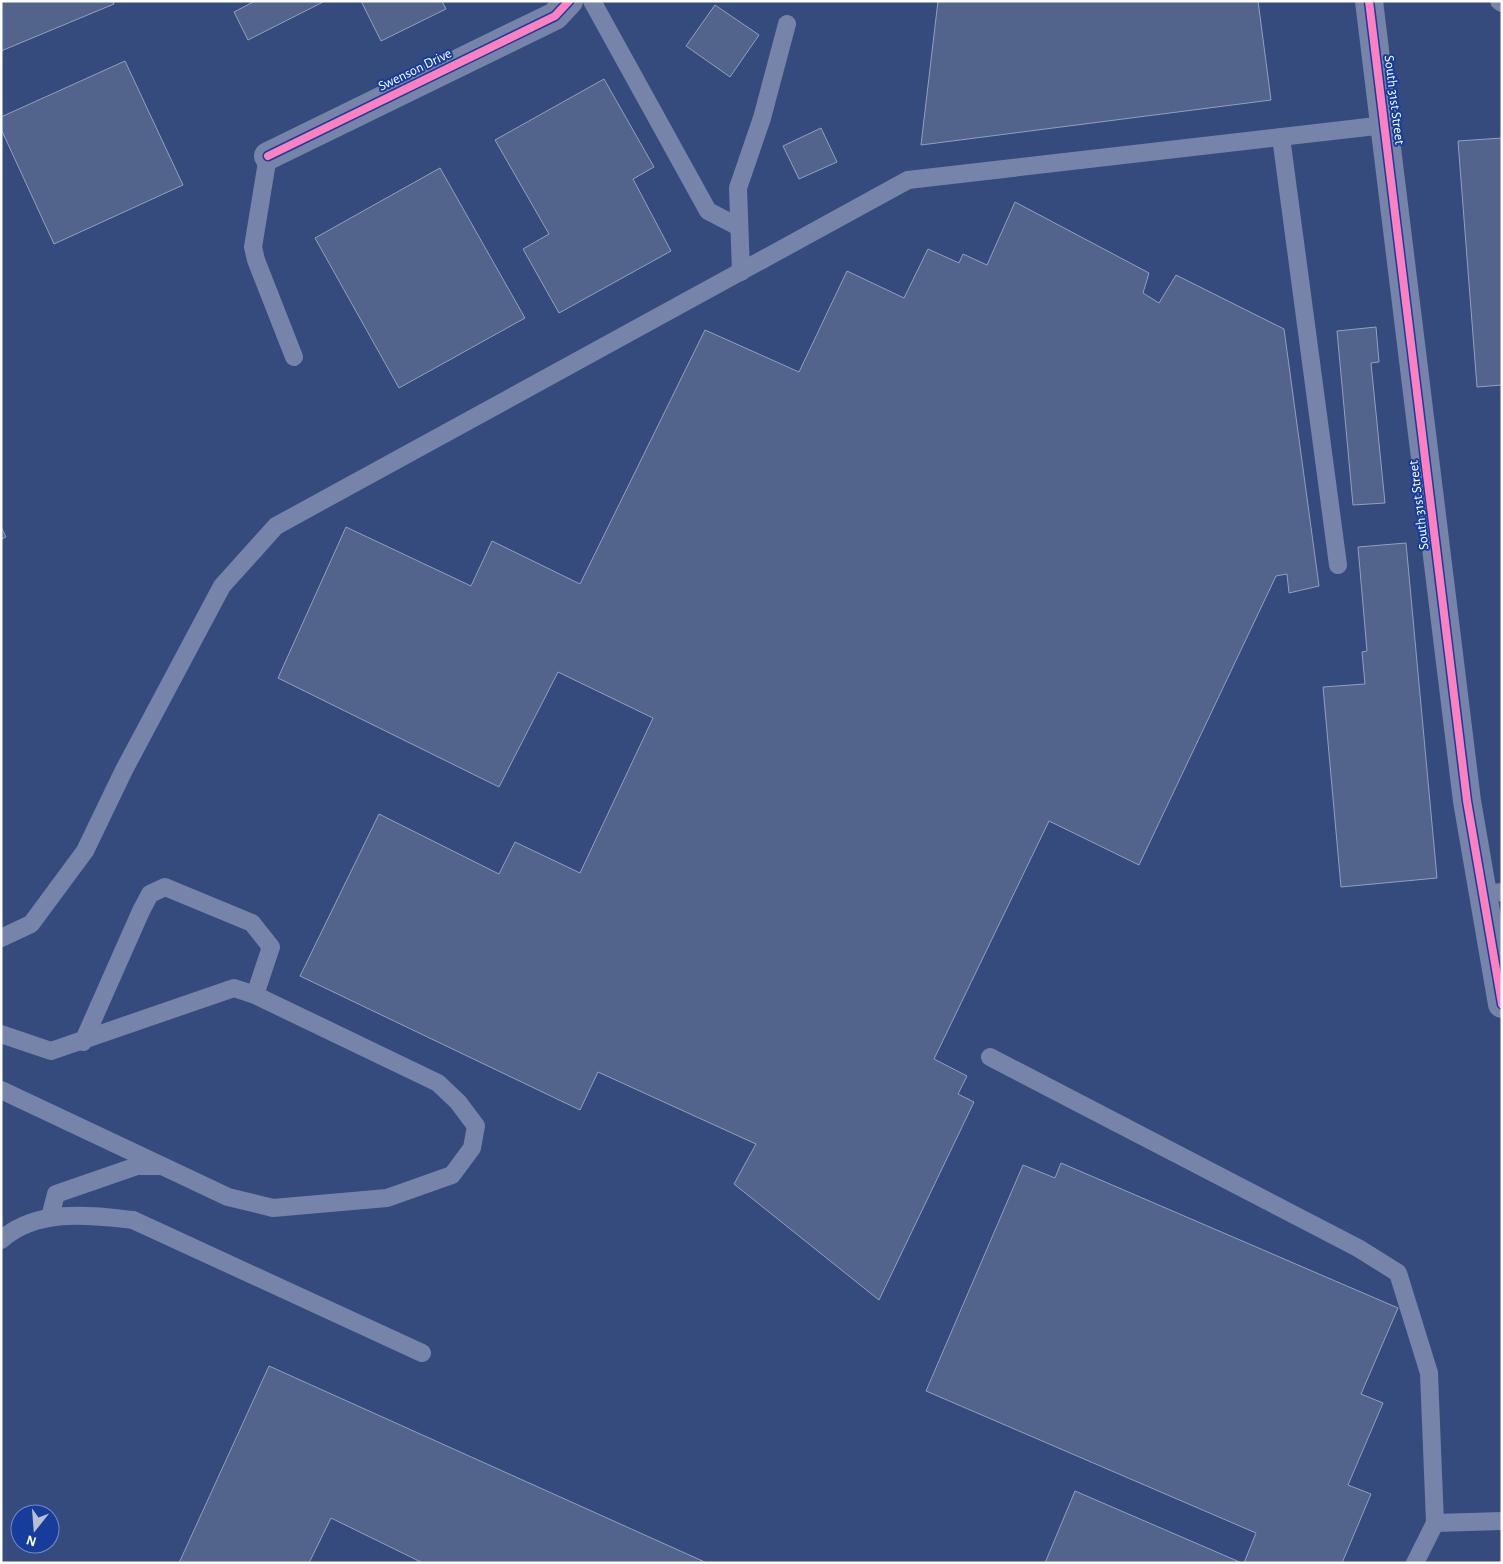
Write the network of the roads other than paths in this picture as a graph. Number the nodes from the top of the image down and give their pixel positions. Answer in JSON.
{"nodes":[{"id":1,"x":569,"y":1,"type":"edge"},
{"id":2,"x":592,"y":1,"type":"edge"},
{"id":3,"x":1369,"y":1,"type":"edge"},
{"id":4,"x":786,"y":24,"type":"dead end"},
{"id":5,"x":1385,"y":125,"type":"junction"},
{"id":6,"x":1280,"y":137,"type":"junction"},
{"id":7,"x":268,"y":156,"type":"joint"},
{"id":8,"x":739,"y":228,"type":"junction"},
{"id":9,"x":740,"y":272,"type":"junction"},
{"id":10,"x":294,"y":357,"type":"dead end"},
{"id":11,"x":1338,"y":565,"type":"dead end"},
{"id":12,"x":1493,"y":893,"type":"edge"},
{"id":13,"x":1,"y":938,"type":"edge"},
{"id":14,"x":255,"y":995,"type":"junction"},
{"id":15,"x":1502,"y":1004,"type":"edge"},
{"id":16,"x":1,"y":1034,"type":"edge"},
{"id":17,"x":83,"y":1042,"type":"junction"},
{"id":18,"x":990,"y":1057,"type":"dead end"},
{"id":19,"x":1,"y":1090,"type":"edge"},
{"id":20,"x":164,"y":1166,"type":"junction"},
{"id":21,"x":50,"y":1217,"type":"junction"},
{"id":22,"x":1,"y":1240,"type":"edge"},
{"id":23,"x":422,"y":1353,"type":"dead end"},
{"id":24,"x":1502,"y":1521,"type":"edge"},
{"id":25,"x":1435,"y":1523,"type":"junction"},
{"id":26,"x":1415,"y":1563,"type":"edge"}],
"edges":[{"from":1,"to":7,"type":"street","name":"Swenson Drive"},
{"from":2,"to":8,"type":"lane"},
{"from":3,"to":5,"type":"street","name":"South 31st Street"},
{"from":4,"to":8,"type":"lane"},
{"from":5,"to":6,"type":"lane"},
{"from":5,"to":12,"type":"street","name":"South 31st Street"},
{"from":6,"to":9,"type":"lane"},
{"from":6,"to":11,"type":"lane"},
{"from":7,"to":10,"type":"lane"},
{"from":8,"to":9,"type":"lane"},
{"from":9,"to":13,"type":"lane"},
{"from":12,"to":15,"type":"street","name":"South 31st Street"},
{"from":14,"to":17,"type":"lane"},
{"from":14,"to":17,"type":"lane"},
{"from":14,"to":20,"type":"lane"},
{"from":16,"to":17,"type":"lane"},
{"from":18,"to":25,"type":"lane"},
{"from":19,"to":20,"type":"lane"},
{"from":20,"to":21,"type":"lane"},
{"from":21,"to":22,"type":"lane"},
{"from":21,"to":23,"type":"lane"},
{"from":24,"to":25,"type":"lane"},
{"from":25,"to":26,"type":"lane"}]}
